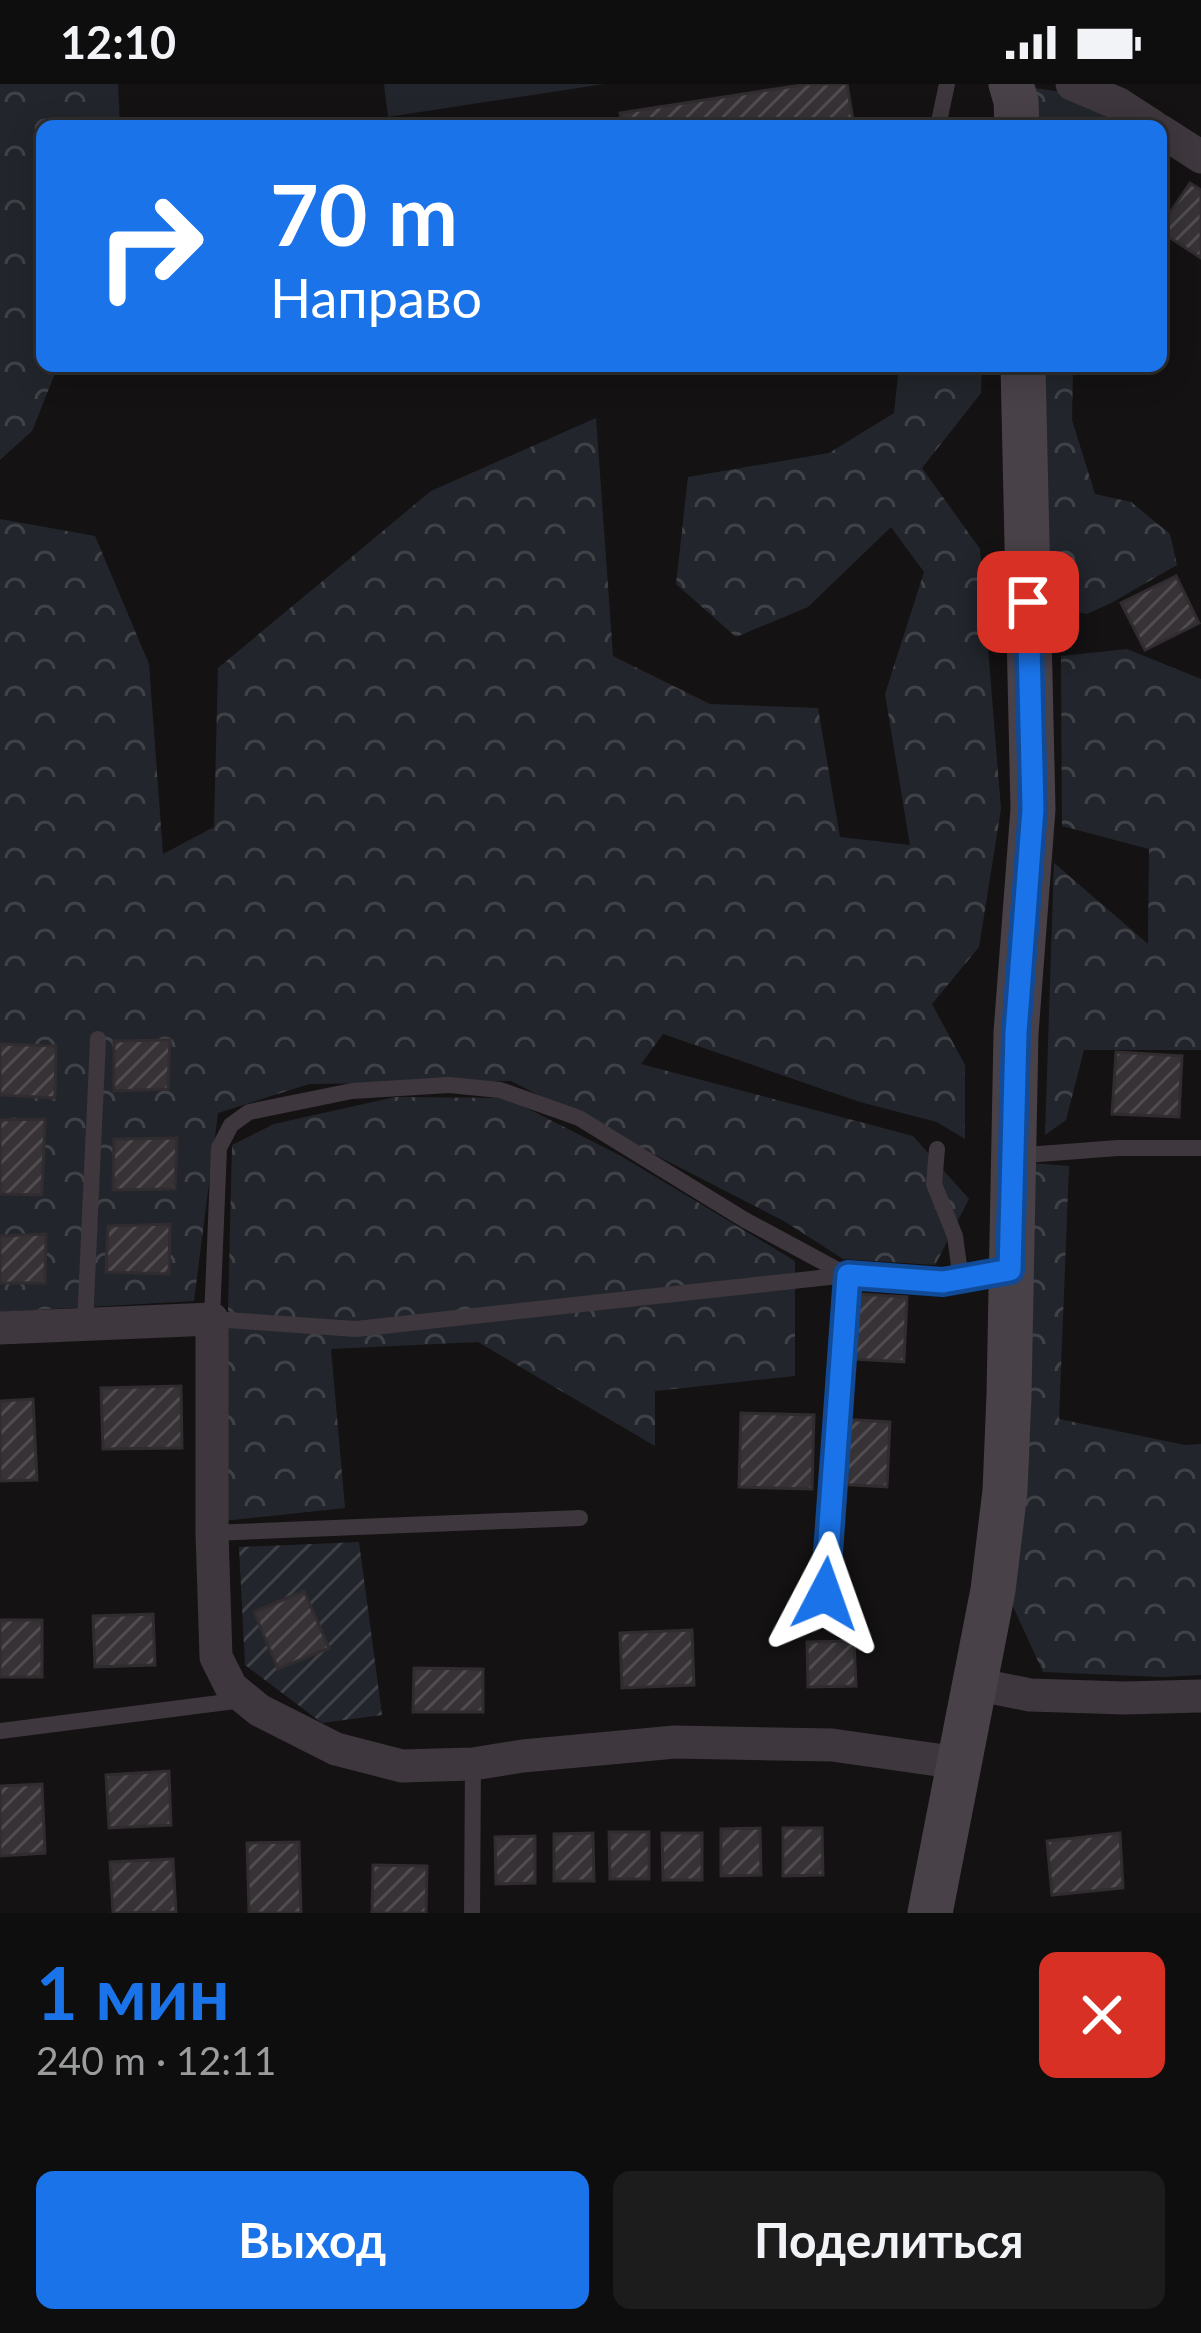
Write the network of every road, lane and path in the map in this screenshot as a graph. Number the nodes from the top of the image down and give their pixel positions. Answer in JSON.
{"nodes":[{"id":1,"x":947,"y":84,"type":"edge"},
{"id":2,"x":1011,"y":84,"type":"edge"},
{"id":3,"x":1072,"y":84,"type":"edge"},
{"id":4,"x":939,"y":120,"type":"edge"},
{"id":5,"x":1017,"y":120,"type":"edge"},
{"id":6,"x":1144,"y":120,"type":"edge"},
{"id":7,"x":1167,"y":135,"type":"edge"},
{"id":8,"x":1201,"y":157,"type":"edge"},
{"id":9,"x":1023,"y":372,"type":"edge"},
{"id":10,"x":98,"y":1040,"type":"dead end"},
{"id":11,"x":1201,"y":1148,"type":"edge"},
{"id":12,"x":937,"y":1150,"type":"dead end"},
{"id":13,"x":1012,"y":1156,"type":"junction"},
{"id":14,"x":1010,"y":1270,"type":"junction"},
{"id":15,"x":848,"y":1275,"type":"junction"},
{"id":16,"x":961,"y":1280,"type":"junction"},
{"id":17,"x":212,"y":1319,"type":"junction"},
{"id":18,"x":86,"y":1324,"type":"junction"},
{"id":19,"x":0,"y":1328,"type":"edge"},
{"id":20,"x":580,"y":1518,"type":"dead end"},
{"id":21,"x":212,"y":1533,"type":"junction"},
{"id":22,"x":825,"y":1594,"type":"dead end"},
{"id":23,"x":975,"y":1684,"type":"junction"},
{"id":24,"x":1201,"y":1696,"type":"edge"},
{"id":25,"x":244,"y":1700,"type":"junction"},
{"id":26,"x":0,"y":1731,"type":"edge"},
{"id":27,"x":473,"y":1763,"type":"junction"},
{"id":28,"x":958,"y":1763,"type":"junction"},
{"id":29,"x":472,"y":1913,"type":"edge"},
{"id":30,"x":930,"y":1913,"type":"edge"}],
"edges":[{"from":1,"to":4,"type":"lane"},
{"from":2,"to":5,"type":"street"},
{"from":3,"to":6,"type":"street"},
{"from":7,"to":8,"type":"street"},
{"from":9,"to":13,"type":"street"},
{"from":10,"to":18,"type":"lane"},
{"from":11,"to":13,"type":"lane"},
{"from":12,"to":16,"type":"lane"},
{"from":13,"to":14,"type":"street"},
{"from":14,"to":16,"type":"lane"},
{"from":14,"to":23,"type":"street"},
{"from":15,"to":16,"type":"lane"},
{"from":15,"to":17,"type":"lane"},
{"from":15,"to":17,"type":"lane"},
{"from":15,"to":22,"type":"lane"},
{"from":17,"to":18,"type":"street"},
{"from":17,"to":21,"type":"street"},
{"from":18,"to":19,"type":"street"},
{"from":20,"to":21,"type":"lane"},
{"from":21,"to":25,"type":"street"},
{"from":23,"to":24,"type":"street"},
{"from":23,"to":28,"type":"street"},
{"from":25,"to":26,"type":"lane"},
{"from":25,"to":27,"type":"street"},
{"from":27,"to":28,"type":"street"},
{"from":27,"to":29,"type":"lane"},
{"from":28,"to":30,"type":"street"}]}
